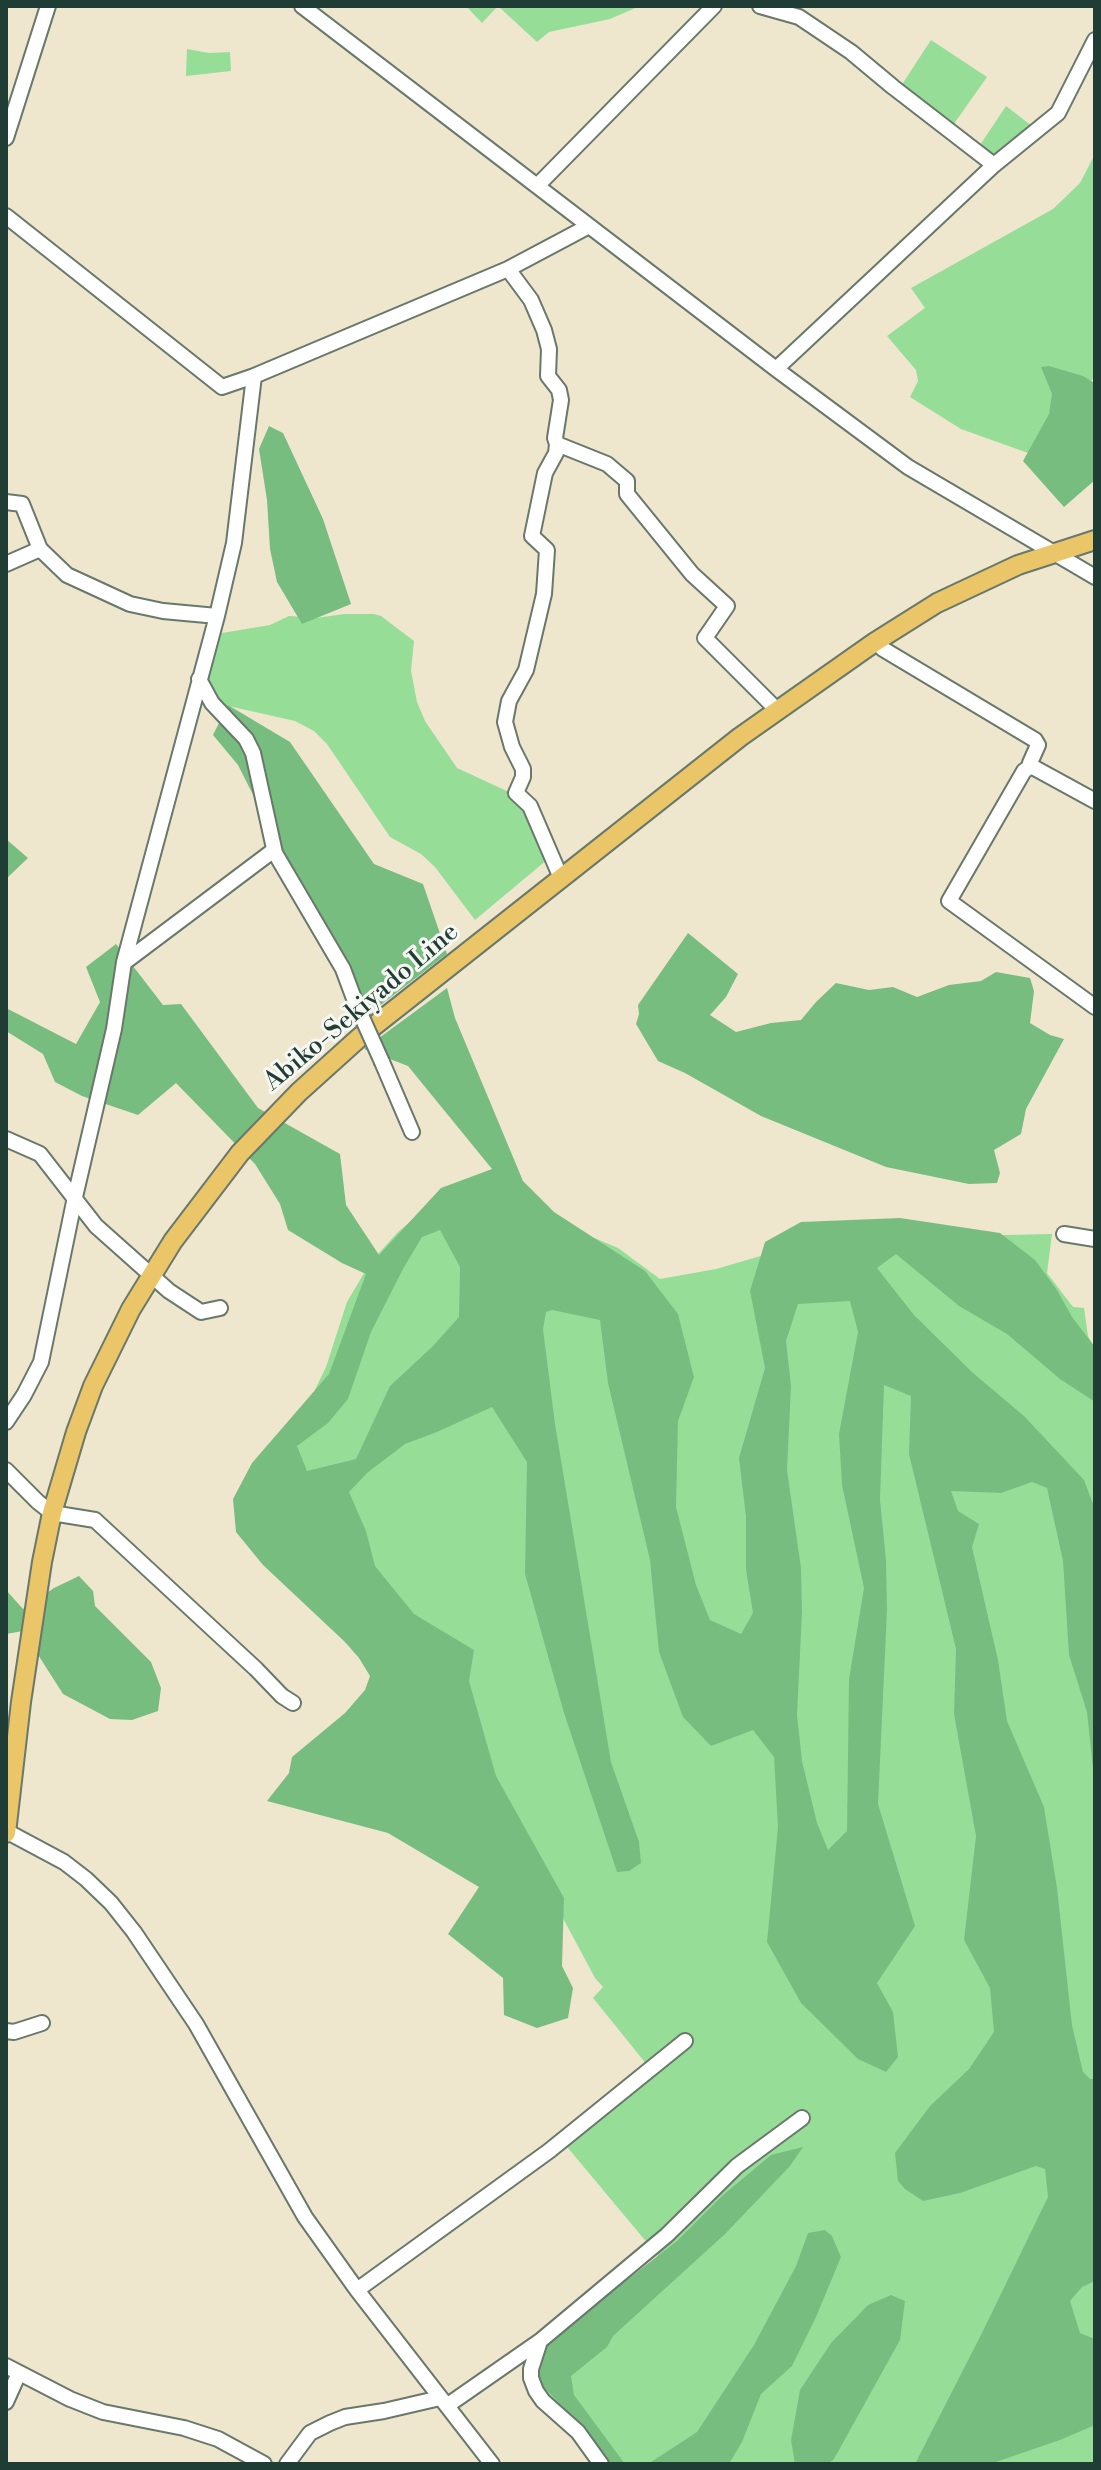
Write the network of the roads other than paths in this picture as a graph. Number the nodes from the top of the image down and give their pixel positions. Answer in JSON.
{"nodes":[{"id":1,"x":48,"y":6,"type":"edge"},
{"id":2,"x":302,"y":6,"type":"edge"},
{"id":3,"x":714,"y":6,"type":"edge"},
{"id":4,"x":760,"y":6,"type":"edge"},
{"id":5,"x":1095,"y":40,"type":"edge"},
{"id":6,"x":6,"y":138,"type":"edge"},
{"id":7,"x":994,"y":165,"type":"junction"},
{"id":8,"x":537,"y":186,"type":"junction"},
{"id":9,"x":6,"y":216,"type":"edge"},
{"id":10,"x":589,"y":226,"type":"junction"},
{"id":11,"x":508,"y":269,"type":"junction"},
{"id":12,"x":776,"y":369,"type":"junction"},
{"id":13,"x":254,"y":376,"type":"junction"},
{"id":14,"x":557,"y":444,"type":"junction"},
{"id":15,"x":6,"y":502,"type":"edge"},
{"id":16,"x":1095,"y":540,"type":"edge"},
{"id":17,"x":40,"y":549,"type":"junction"},
{"id":18,"x":1054,"y":552,"type":"junction"},
{"id":19,"x":6,"y":564,"type":"edge"},
{"id":20,"x":1095,"y":577,"type":"edge"},
{"id":21,"x":217,"y":616,"type":"junction"},
{"id":22,"x":875,"y":642,"type":"junction"},
{"id":23,"x":199,"y":679,"type":"junction"},
{"id":24,"x":777,"y":710,"type":"junction"},
{"id":25,"x":1031,"y":766,"type":"junction"},
{"id":26,"x":1095,"y":801,"type":"edge"},
{"id":27,"x":274,"y":850,"type":"junction"},
{"id":28,"x":561,"y":878,"type":"junction"},
{"id":29,"x":124,"y":962,"type":"junction"},
{"id":30,"x":1095,"y":1007,"type":"edge"},
{"id":31,"x":412,"y":1132,"type":"dead end"},
{"id":32,"x":6,"y":1139,"type":"edge"},
{"id":33,"x":75,"y":1197,"type":"junction"},
{"id":34,"x":1064,"y":1234,"type":"dead end"},
{"id":35,"x":1095,"y":1239,"type":"edge"},
{"id":36,"x":152,"y":1274,"type":"junction"},
{"id":37,"x":220,"y":1308,"type":"dead end"},
{"id":38,"x":6,"y":1422,"type":"edge"},
{"id":39,"x":6,"y":1470,"type":"edge"},
{"id":40,"x":52,"y":1513,"type":"junction"},
{"id":41,"x":293,"y":1703,"type":"dead end"},
{"id":42,"x":6,"y":1832,"type":"edge"},
{"id":43,"x":42,"y":2023,"type":"dead end"},
{"id":44,"x":6,"y":2031,"type":"edge"},
{"id":45,"x":685,"y":2041,"type":"dead end"},
{"id":46,"x":802,"y":2118,"type":"dead end"},
{"id":47,"x":357,"y":2290,"type":"junction"},
{"id":48,"x":540,"y":2341,"type":"junction"},
{"id":49,"x":12,"y":2369,"type":"edge"},
{"id":50,"x":6,"y":2402,"type":"edge"},
{"id":51,"x":444,"y":2402,"type":"junction"},
{"id":52,"x":264,"y":2464,"type":"edge"},
{"id":53,"x":287,"y":2464,"type":"edge"},
{"id":54,"x":492,"y":2464,"type":"edge"},
{"id":55,"x":601,"y":2464,"type":"edge"}],
"edges":[{"from":1,"to":6,"type":"street"},
{"from":2,"to":8,"type":"street"},
{"from":3,"to":8,"type":"street"},
{"from":4,"to":7,"type":"street"},
{"from":5,"to":7,"type":"street"},
{"from":7,"to":12,"type":"street"},
{"from":8,"to":10,"type":"street"},
{"from":9,"to":13,"type":"street"},
{"from":10,"to":11,"type":"street"},
{"from":10,"to":12,"type":"street"},
{"from":11,"to":13,"type":"street"},
{"from":11,"to":14,"type":"street"},
{"from":12,"to":18,"type":"street"},
{"from":13,"to":21,"type":"street"},
{"from":14,"to":24,"type":"street"},
{"from":14,"to":28,"type":"street"},
{"from":15,"to":17,"type":"street"},
{"from":16,"to":18,"type":"main road","name":"Abiko-Sekiyado Line"},
{"from":17,"to":19,"type":"street"},
{"from":17,"to":21,"type":"street"},
{"from":18,"to":20,"type":"street"},
{"from":18,"to":22,"type":"main road","name":"Abiko-Sekiyado Line"},
{"from":21,"to":23,"type":"street"},
{"from":22,"to":24,"type":"main road","name":"Abiko-Sekiyado Line"},
{"from":22,"to":25,"type":"street"},
{"from":23,"to":27,"type":"street"},
{"from":23,"to":29,"type":"street"},
{"from":24,"to":28,"type":"main road","name":"Abiko-Sekiyado Line"},
{"from":25,"to":26,"type":"street"},
{"from":25,"to":30,"type":"street"},
{"from":27,"to":29,"type":"street"},
{"from":27,"to":31,"type":"street","bridge":true},
{"from":28,"to":36,"type":"main road","name":"Abiko-Sekiyado Line"},
{"from":29,"to":33,"type":"street"},
{"from":32,"to":33,"type":"street"},
{"from":33,"to":36,"type":"street"},
{"from":33,"to":38,"type":"street"},
{"from":34,"to":35,"type":"street"},
{"from":36,"to":37,"type":"street"},
{"from":36,"to":40,"type":"main road","name":"Abiko-Sekiyado Line"},
{"from":39,"to":40,"type":"street"},
{"from":40,"to":41,"type":"street"},
{"from":40,"to":42,"type":"main road","name":"Abiko-Sekiyado Line"},
{"from":42,"to":47,"type":"street"},
{"from":43,"to":44,"type":"street"},
{"from":45,"to":47,"type":"street"},
{"from":46,"to":48,"type":"street"},
{"from":47,"to":51,"type":"street"},
{"from":48,"to":51,"type":"street"},
{"from":48,"to":55,"type":"street"},
{"from":49,"to":50,"type":"street"},
{"from":49,"to":52,"type":"street"},
{"from":51,"to":53,"type":"street"},
{"from":51,"to":54,"type":"street"}]}
